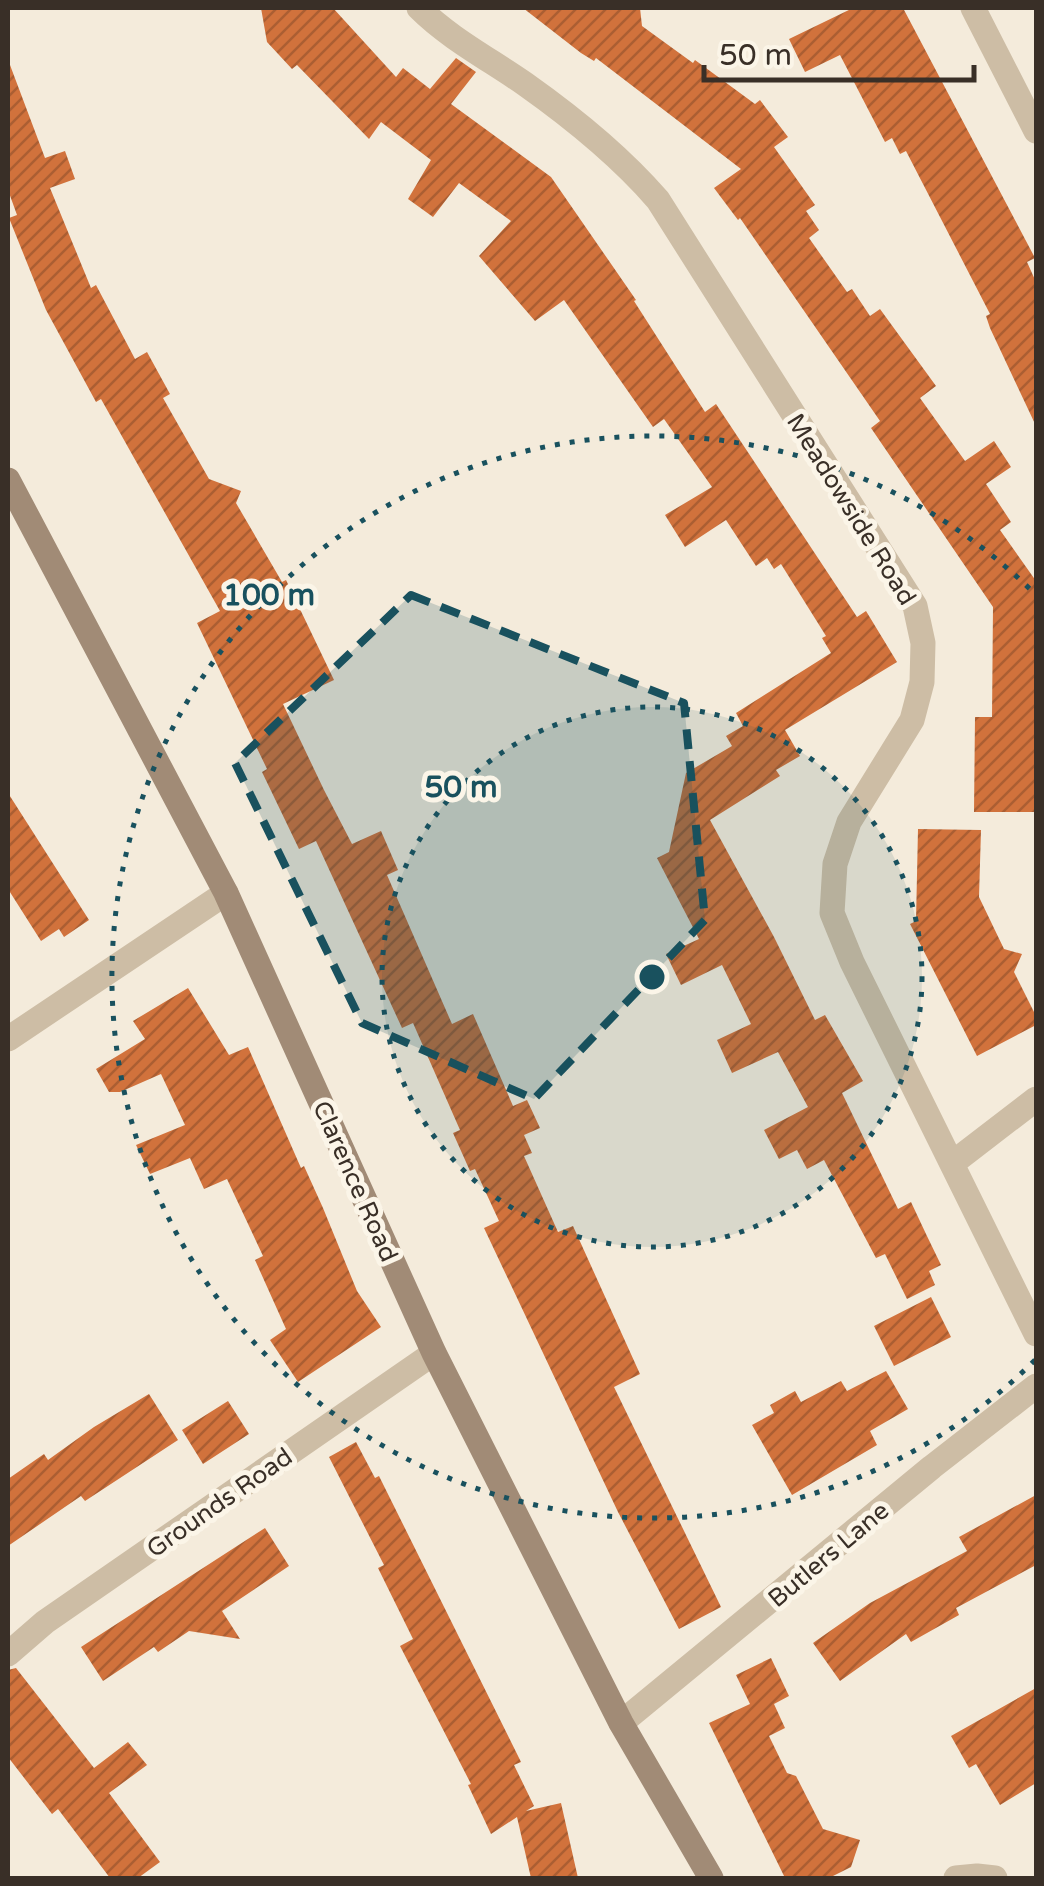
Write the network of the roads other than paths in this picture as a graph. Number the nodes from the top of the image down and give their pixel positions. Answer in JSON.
{"nodes":[{"id":1,"x":419,"y":8,"type":"edge"},
{"id":2,"x":973,"y":8,"type":"edge"},
{"id":3,"x":1036,"y":131,"type":"edge"},
{"id":4,"x":8,"y":480,"type":"edge"},
{"id":5,"x":226,"y":893,"type":"junction"},
{"id":6,"x":8,"y":1040,"type":"edge"},
{"id":7,"x":1036,"y":1099,"type":"edge"},
{"id":8,"x":954,"y":1162,"type":"junction"},
{"id":9,"x":1036,"y":1334,"type":"edge"},
{"id":10,"x":434,"y":1354,"type":"junction"},
{"id":11,"x":1036,"y":1386,"type":"edge"},
{"id":12,"x":8,"y":1654,"type":"edge"},
{"id":13,"x":620,"y":1723,"type":"junction"},
{"id":14,"x":705,"y":1875,"type":"edge"},
{"id":15,"x":956,"y":1878,"type":"edge"},
{"id":16,"x":996,"y":1878,"type":"edge"}],
"edges":[{"from":1,"to":8,"type":"street","name":"Meadowside Road"},
{"from":2,"to":3,"type":"street"},
{"from":4,"to":5,"type":"street","name":"Clarence Road"},
{"from":5,"to":6,"type":"street"},
{"from":5,"to":10,"type":"street","name":"Clarence Road"},
{"from":7,"to":8,"type":"street"},
{"from":8,"to":9,"type":"street","name":"Meadowside Road"},
{"from":10,"to":12,"type":"street","name":"Grounds Road"},
{"from":10,"to":13,"type":"street","name":"Clarence Road"},
{"from":11,"to":13,"type":"street","name":"Butlers Lane"},
{"from":13,"to":14,"type":"street","name":"Clarence Road"},
{"from":15,"to":16,"type":"street"}]}
